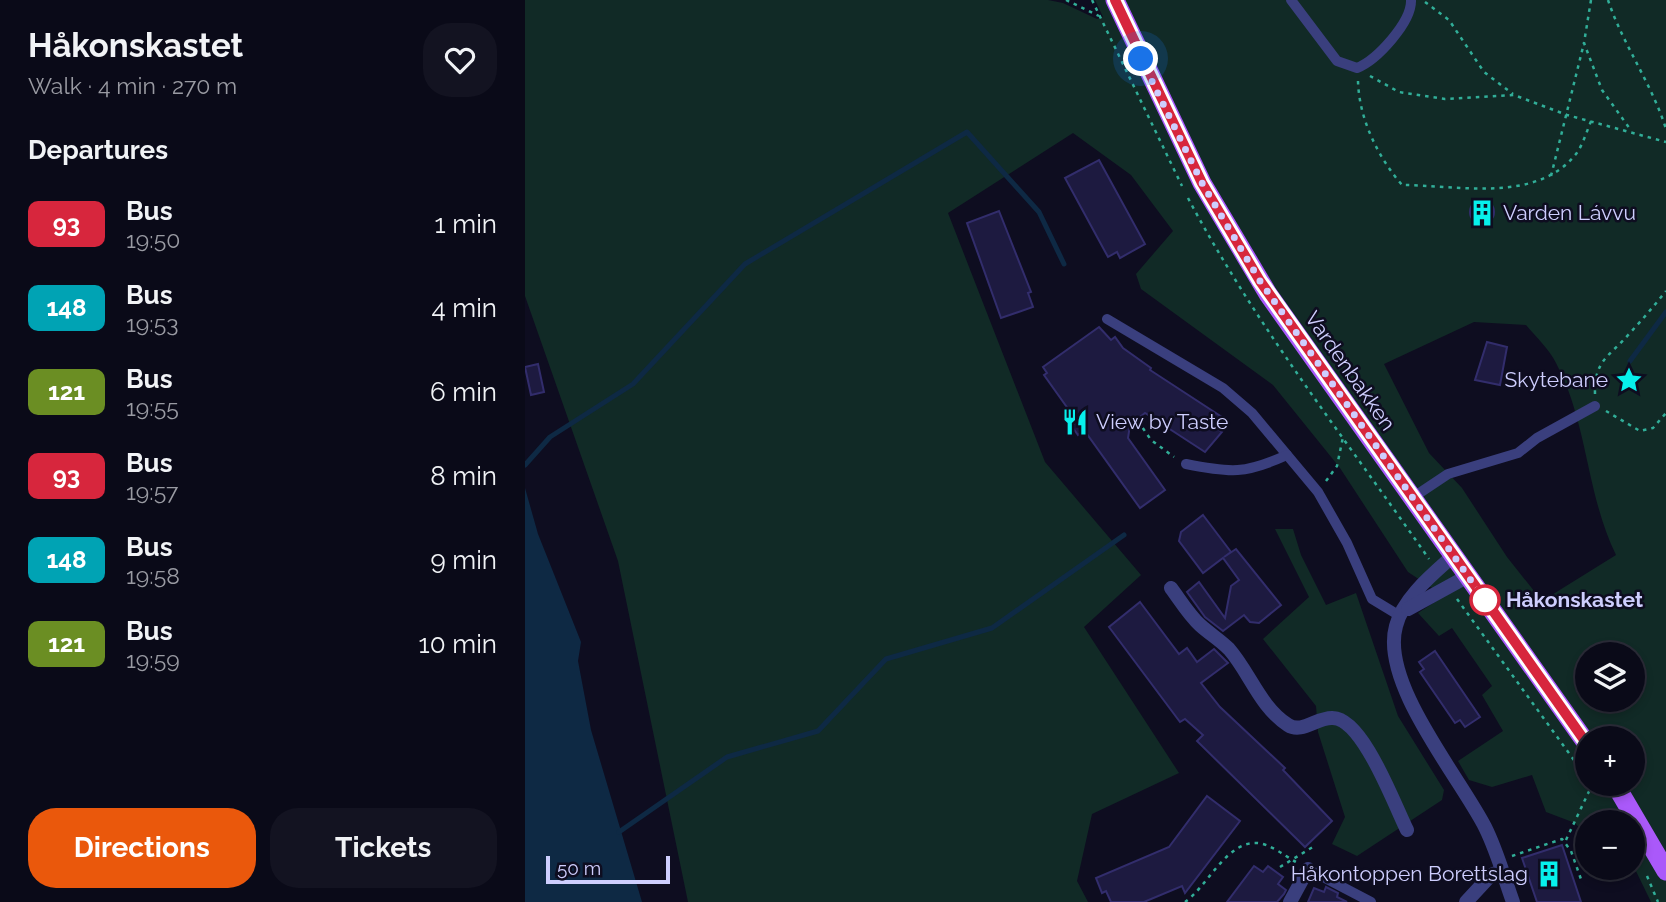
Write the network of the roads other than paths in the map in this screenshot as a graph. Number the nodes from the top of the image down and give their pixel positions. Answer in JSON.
{"nodes":[{"id":1,"x":1115,"y":0,"type":"edge"},
{"id":2,"x":1291,"y":0,"type":"edge"},
{"id":3,"x":1411,"y":0,"type":"edge"},
{"id":4,"x":1107,"y":319,"type":"dead end"},
{"id":5,"x":1595,"y":406,"type":"road end"},
{"id":6,"x":1287,"y":455,"type":"junction"},
{"id":7,"x":1186,"y":464,"type":"road end"},
{"id":8,"x":1412,"y":498,"type":"junction"},
{"id":9,"x":1453,"y":556,"type":"junction"},
{"id":10,"x":1468,"y":576,"type":"junction"},
{"id":11,"x":1171,"y":587,"type":"dead end"},
{"id":12,"x":1401,"y":613,"type":"junction"},
{"id":13,"x":1575,"y":727,"type":"edge"},
{"id":14,"x":1622,"y":796,"type":"edge"},
{"id":15,"x":1407,"y":830,"type":"dead end"},
{"id":16,"x":1499,"y":866,"type":"junction"},
{"id":17,"x":1308,"y":869,"type":"joint"},
{"id":18,"x":1666,"y":871,"type":"edge"},
{"id":19,"x":1290,"y":902,"type":"edge"},
{"id":20,"x":1371,"y":902,"type":"edge"},
{"id":21,"x":1466,"y":902,"type":"edge"},
{"id":22,"x":1514,"y":902,"type":"edge"}],
"edges":[{"from":1,"to":8,"type":"main road","name":"Vardenbakken"},
{"from":2,"to":3,"type":"lane"},
{"from":4,"to":6,"type":"lane"},
{"from":5,"to":8,"type":"lane"},
{"from":6,"to":7,"type":"lane"},
{"from":6,"to":12,"type":"lane"},
{"from":8,"to":9,"type":"main road","name":"Vardenbakken"},
{"from":9,"to":10,"type":"main road","name":"Vardenbakken"},
{"from":9,"to":12,"type":"street"},
{"from":10,"to":12,"type":"street"},
{"from":10,"to":13,"type":"main road","name":"Vardenbakken"},
{"from":11,"to":15,"type":"street"},
{"from":12,"to":16,"type":"street"},
{"from":14,"to":18,"type":"main road"},
{"from":16,"to":21,"type":"street"},
{"from":16,"to":22,"type":"street"},
{"from":17,"to":19,"type":"street"},
{"from":17,"to":20,"type":"lane"}]}
